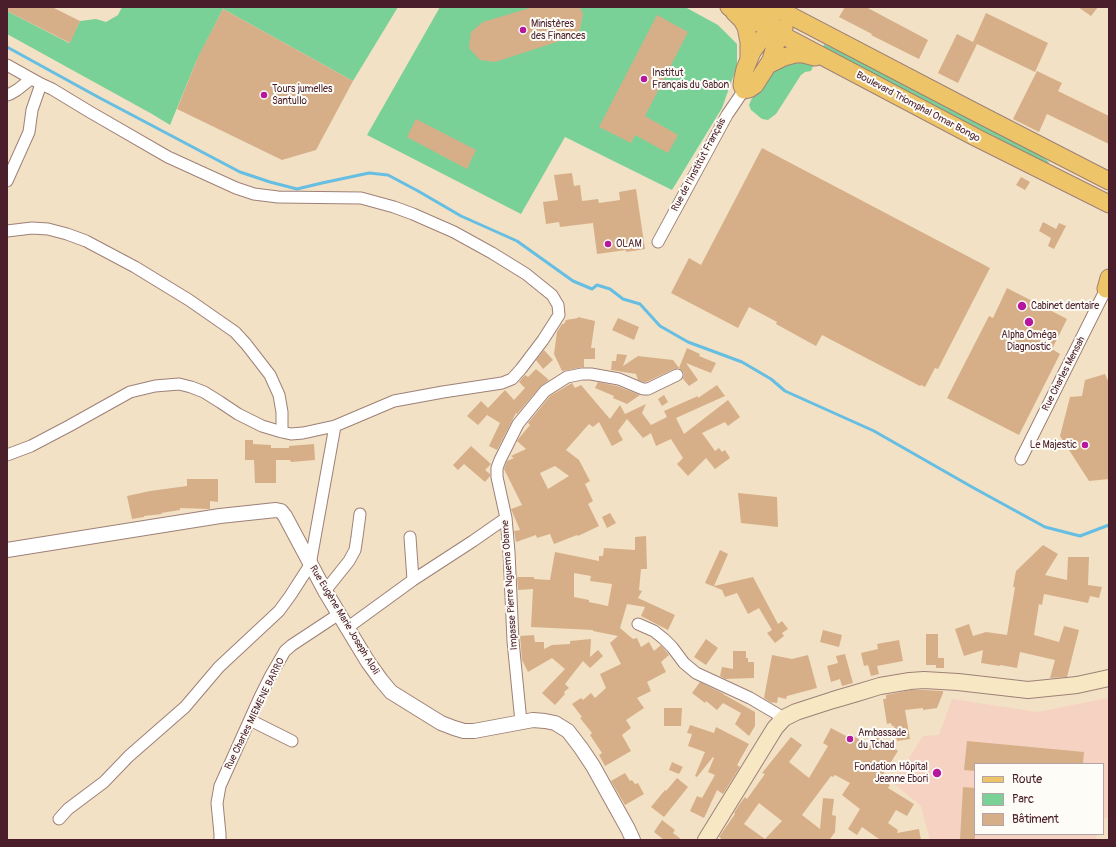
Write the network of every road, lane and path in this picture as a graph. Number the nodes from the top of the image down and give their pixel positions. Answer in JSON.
{"nodes":[{"id":1,"x":729,"y":7,"type":"edge"},
{"id":2,"x":757,"y":7,"type":"edge"},
{"id":3,"x":774,"y":7,"type":"edge"},
{"id":4,"x":774,"y":30,"type":"junction"},
{"id":5,"x":749,"y":60,"type":"junction"},
{"id":6,"x":828,"y":60,"type":"junction"},
{"id":7,"x":882,"y":64,"type":"junction"},
{"id":8,"x":7,"y":65,"type":"edge"},
{"id":9,"x":768,"y":65,"type":"junction"},
{"id":10,"x":36,"y":81,"type":"junction"},
{"id":11,"x":744,"y":90,"type":"junction"},
{"id":12,"x":7,"y":95,"type":"edge"},
{"id":13,"x":1031,"y":141,"type":"junction"},
{"id":14,"x":7,"y":181,"type":"edge"},
{"id":15,"x":1109,"y":181,"type":"edge"},
{"id":16,"x":1109,"y":190,"type":"edge"},
{"id":17,"x":1092,"y":195,"type":"junction"},
{"id":18,"x":1109,"y":204,"type":"edge"},
{"id":19,"x":1109,"y":211,"type":"edge"},
{"id":20,"x":7,"y":231,"type":"edge"},
{"id":21,"x":658,"y":242,"type":"dead end"},
{"id":22,"x":1108,"y":284,"type":"edge"},
{"id":23,"x":677,"y":375,"type":"dead end"},
{"id":24,"x":335,"y":426,"type":"junction"},
{"id":25,"x":282,"y":432,"type":"junction"},
{"id":26,"x":7,"y":455,"type":"edge"},
{"id":27,"x":1021,"y":459,"type":"dead end"},
{"id":28,"x":360,"y":514,"type":"dead end"},
{"id":29,"x":506,"y":518,"type":"junction"},
{"id":30,"x":410,"y":537,"type":"dead end"},
{"id":31,"x":7,"y":550,"type":"edge"},
{"id":32,"x":310,"y":565,"type":"junction"},
{"id":33,"x":413,"y":580,"type":"junction"},
{"id":34,"x":325,"y":591,"type":"junction"},
{"id":35,"x":339,"y":614,"type":"junction"},
{"id":36,"x":638,"y":624,"type":"dead end"},
{"id":37,"x":347,"y":628,"type":"junction"},
{"id":38,"x":1109,"y":678,"type":"edge"},
{"id":39,"x":784,"y":718,"type":"junction"},
{"id":40,"x":250,"y":720,"type":"junction"},
{"id":41,"x":522,"y":722,"type":"junction"},
{"id":42,"x":292,"y":741,"type":"dead end"},
{"id":43,"x":59,"y":819,"type":"dead end"},
{"id":44,"x":220,"y":840,"type":"edge"},
{"id":45,"x":633,"y":840,"type":"edge"},
{"id":46,"x":706,"y":840,"type":"edge"}],
"edges":[{"from":1,"to":4,"type":"main road","name":"Boulevard Triomphal Omar Bongo"},
{"from":1,"to":5,"type":"main road"},
{"from":2,"to":4,"type":"main road"},
{"from":3,"to":7,"type":"main road","name":"Boulevard Triomphal Omar Bongo"},
{"from":4,"to":5,"type":"main road"},
{"from":4,"to":6,"type":"main road","name":"Boulevard Triomphal Omar Bongo"},
{"from":4,"to":7,"type":"main road"},
{"from":4,"to":9,"type":"main road"},
{"from":5,"to":11,"type":"main road"},
{"from":6,"to":9,"type":"main road"},
{"from":6,"to":17,"type":"main road","name":"Boulevard Triomphal Omar Bongo"},
{"from":7,"to":13,"type":"main road","name":"Boulevard Triomphal Omar Bongo"},
{"from":8,"to":10,"type":"street"},
{"from":9,"to":11,"type":"main road"},
{"from":10,"to":12,"type":"street"},
{"from":10,"to":14,"type":"street"},
{"from":10,"to":24,"type":"street"},
{"from":11,"to":21,"type":"street","name":"Rue de l'Institut Français"},
{"from":13,"to":15,"type":"main road","name":"Boulevard Triomphal Omar Bongo"},
{"from":13,"to":16,"type":"main road"},
{"from":17,"to":18,"type":"main road","name":"Boulevard Triomphal Omar Bongo"},
{"from":17,"to":19,"type":"main road"},
{"from":20,"to":25,"type":"street"},
{"from":22,"to":27,"type":"street","name":"Rue Charles Mensah"},
{"from":23,"to":29,"type":"street","name":"Impasse Pierre Nguema Obame"},
{"from":24,"to":25,"type":"street"},
{"from":24,"to":32,"type":"street"},
{"from":25,"to":26,"type":"street"},
{"from":28,"to":34,"type":"street"},
{"from":29,"to":33,"type":"street"},
{"from":29,"to":41,"type":"street","name":"Impasse Pierre Nguema Obame"},
{"from":30,"to":33,"type":"street"},
{"from":31,"to":32,"type":"street","name":"Rue Eugène Marie Joseph Aloli"},
{"from":32,"to":34,"type":"street","name":"Rue Eugène Marie Joseph Aloli"},
{"from":32,"to":43,"type":"street"},
{"from":33,"to":37,"type":"street"},
{"from":34,"to":35,"type":"street","name":"Rue Eugène Marie Joseph Aloli"},
{"from":35,"to":37,"type":"street","name":"Rue Eugène Marie Joseph Aloli"},
{"from":35,"to":40,"type":"street","name":"Rue Charles MIEMENE BARRO"},
{"from":36,"to":39,"type":"street"},
{"from":37,"to":41,"type":"street","name":"Rue Eugène Marie Joseph Aloli"},
{"from":38,"to":39,"type":"main road"},
{"from":39,"to":46,"type":"main road"},
{"from":40,"to":42,"type":"street"},
{"from":40,"to":44,"type":"street","name":"Rue Charles MIEMENE BARRO"},
{"from":41,"to":45,"type":"street","name":"Rue Eugène Marie Joseph Aloli"}]}
